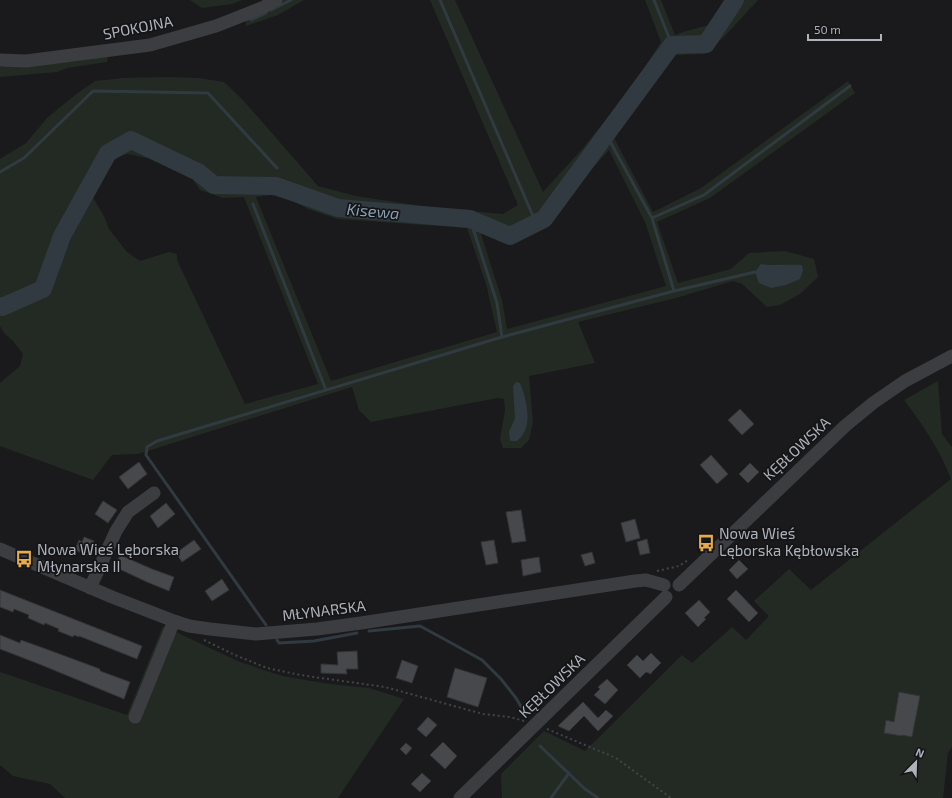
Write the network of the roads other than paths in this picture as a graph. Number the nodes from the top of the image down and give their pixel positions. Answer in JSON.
{"nodes":[{"id":1,"x":276,"y":0,"type":"edge"},
{"id":2,"x":0,"y":60,"type":"edge"},
{"id":3,"x":952,"y":356,"type":"edge"},
{"id":4,"x":154,"y":493,"type":"dead end"},
{"id":5,"x":0,"y":549,"type":"edge"},
{"id":6,"x":90,"y":588,"type":"junction"},
{"id":7,"x":665,"y":591,"type":"junction"},
{"id":8,"x":174,"y":621,"type":"junction"},
{"id":9,"x":135,"y":717,"type":"dead end"},
{"id":10,"x":460,"y":798,"type":"edge"}],
"edges":[{"from":1,"to":2,"type":"street","name":"SPOKOJNA"},
{"from":3,"to":7,"type":"street","name":"KĘBŁOWSKA"},
{"from":4,"to":6,"type":"street"},
{"from":5,"to":6,"type":"street","name":"MŁYNARSKA"},
{"from":6,"to":8,"type":"street","name":"MŁYNARSKA"},
{"from":7,"to":8,"type":"street","name":"MŁYNARSKA"},
{"from":7,"to":10,"type":"street","name":"KĘBŁOWSKA"},
{"from":8,"to":9,"type":"street"}]}
